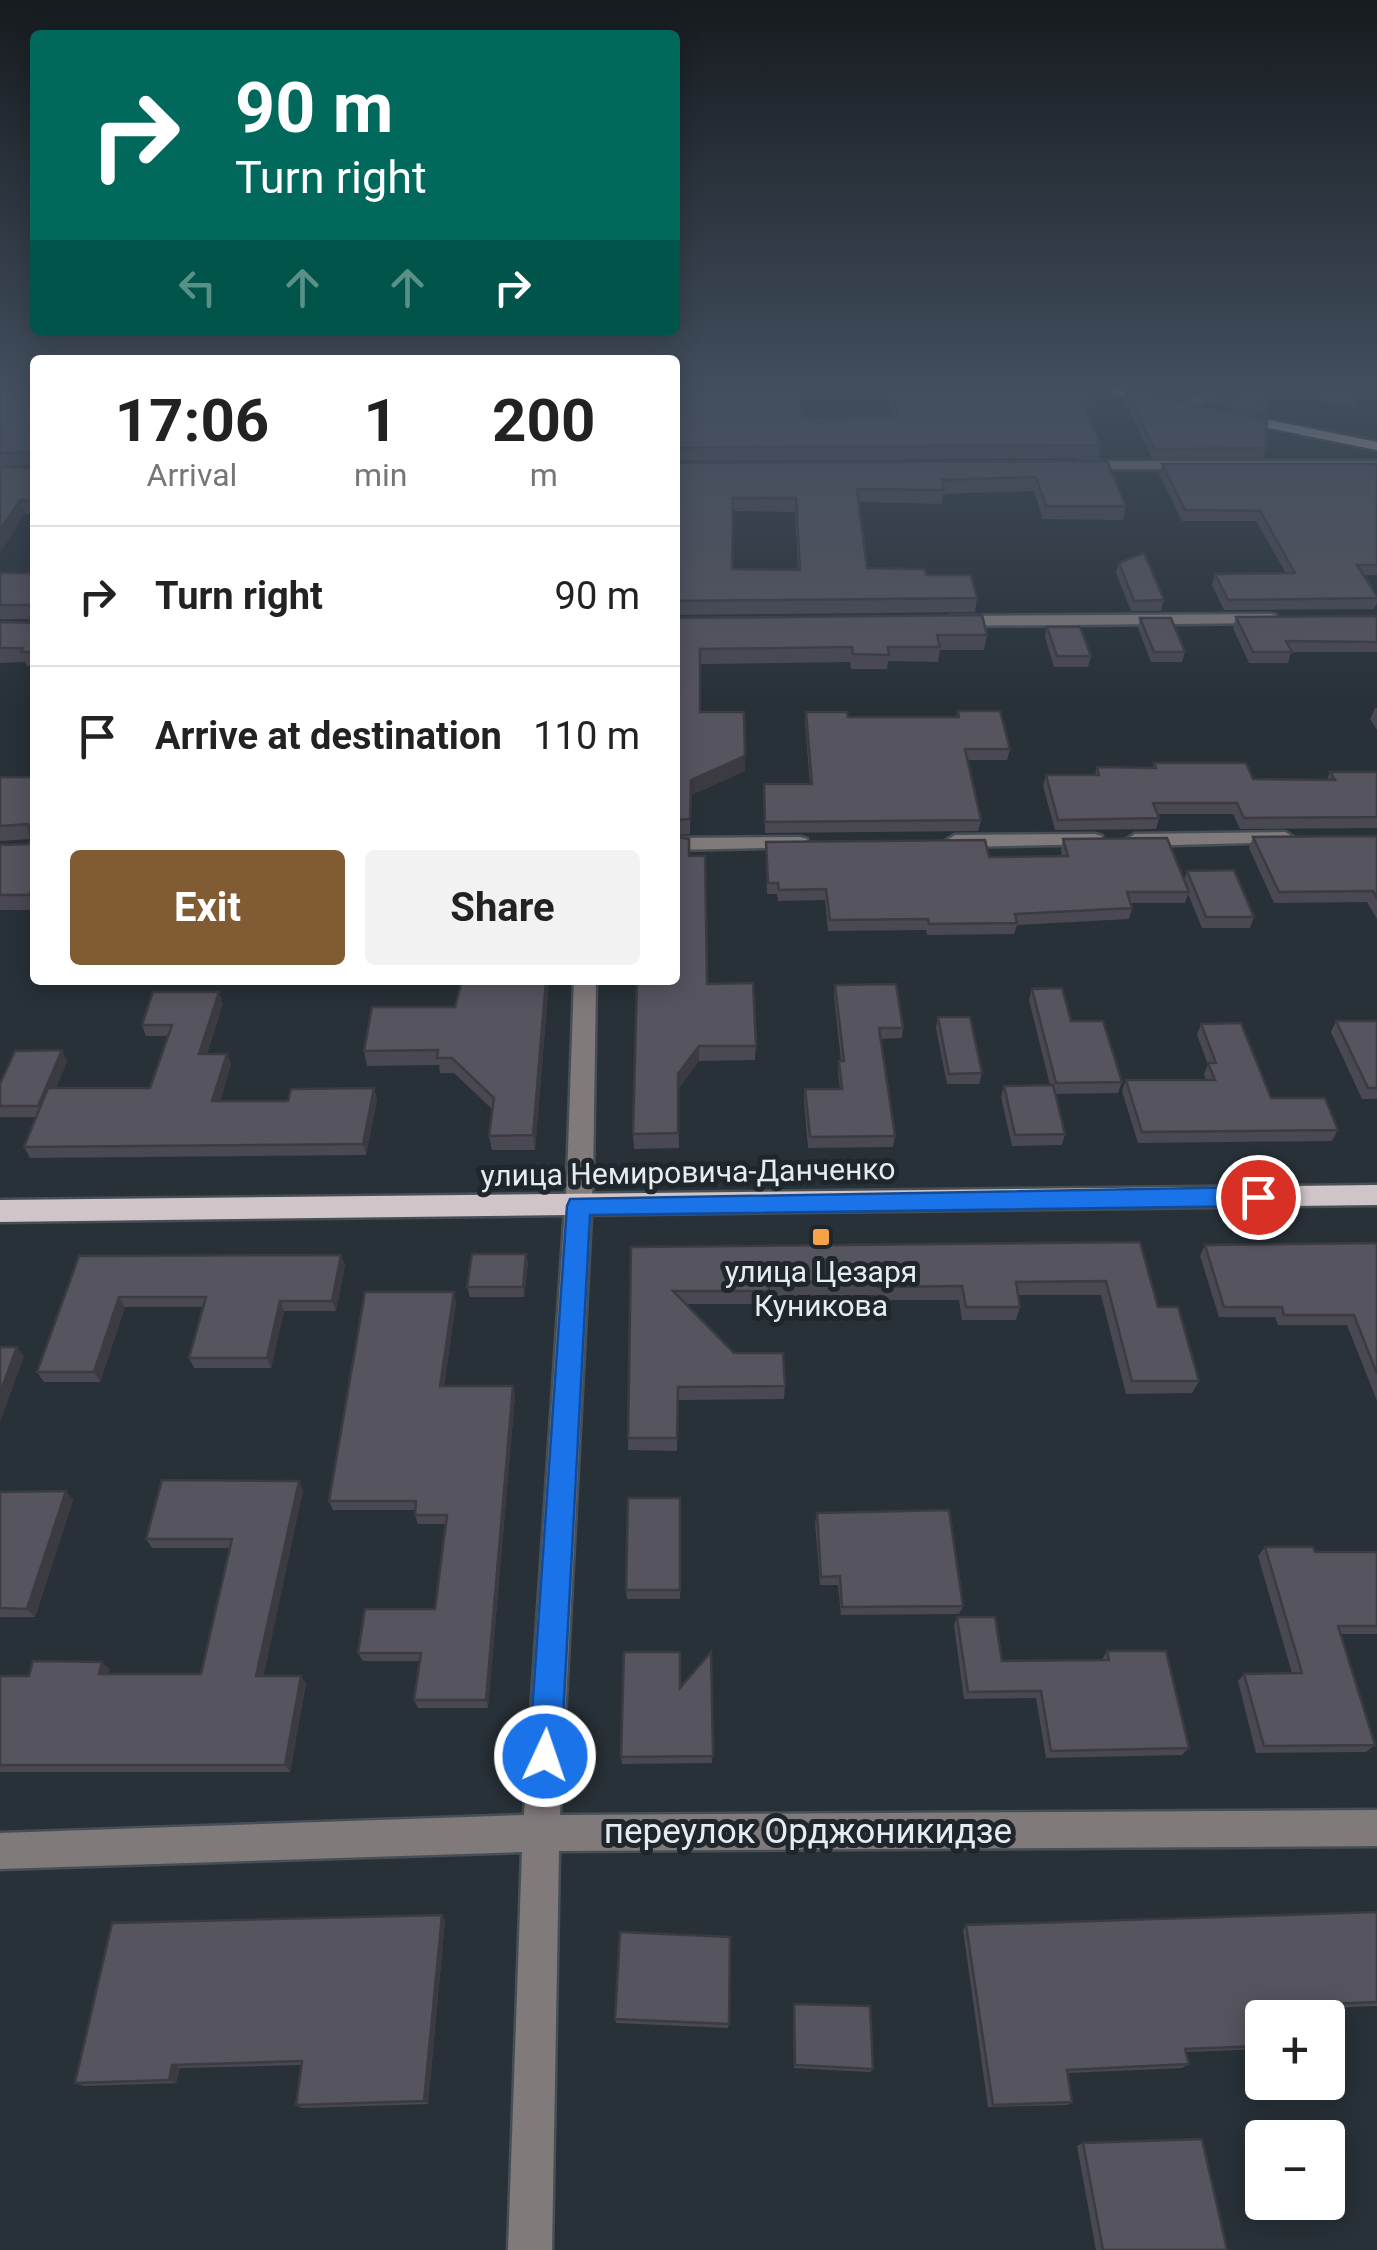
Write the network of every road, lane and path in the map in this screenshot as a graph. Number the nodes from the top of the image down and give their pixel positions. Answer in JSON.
{"nodes":[{"id":1,"x":1280,"y":619,"type":"edge"},
{"id":2,"x":928,"y":621,"type":"edge"},
{"id":3,"x":1299,"y":838,"type":"edge"},
{"id":4,"x":928,"y":842,"type":"edge"},
{"id":5,"x":831,"y":843,"type":"edge"},
{"id":6,"x":680,"y":844,"type":"edge"},
{"id":7,"x":586,"y":985,"type":"edge"},
{"id":8,"x":1377,"y":1195,"type":"edge"},
{"id":9,"x":578,"y":1206,"type":"junction"},
{"id":10,"x":0,"y":1212,"type":"edge"},
{"id":11,"x":1377,"y":1828,"type":"edge"},
{"id":12,"x":541,"y":1833,"type":"junction"},
{"id":13,"x":0,"y":1852,"type":"edge"},
{"id":14,"x":530,"y":2250,"type":"edge"}],
"edges":[{"from":1,"to":2,"type":"street"},
{"from":3,"to":4,"type":"street"},
{"from":5,"to":6,"type":"street"},
{"from":7,"to":9,"type":"street"},
{"from":8,"to":9,"type":"main road","name":"улица Немировича-Данченко"},
{"from":9,"to":10,"type":"main road","name":"улица Немировича-Данченко"},
{"from":9,"to":12,"type":"street"},
{"from":11,"to":12,"type":"street","name":"переулок Орджоникидзе"},
{"from":12,"to":13,"type":"street","name":"переулок Орджоникидзе"},
{"from":12,"to":14,"type":"street"}]}
